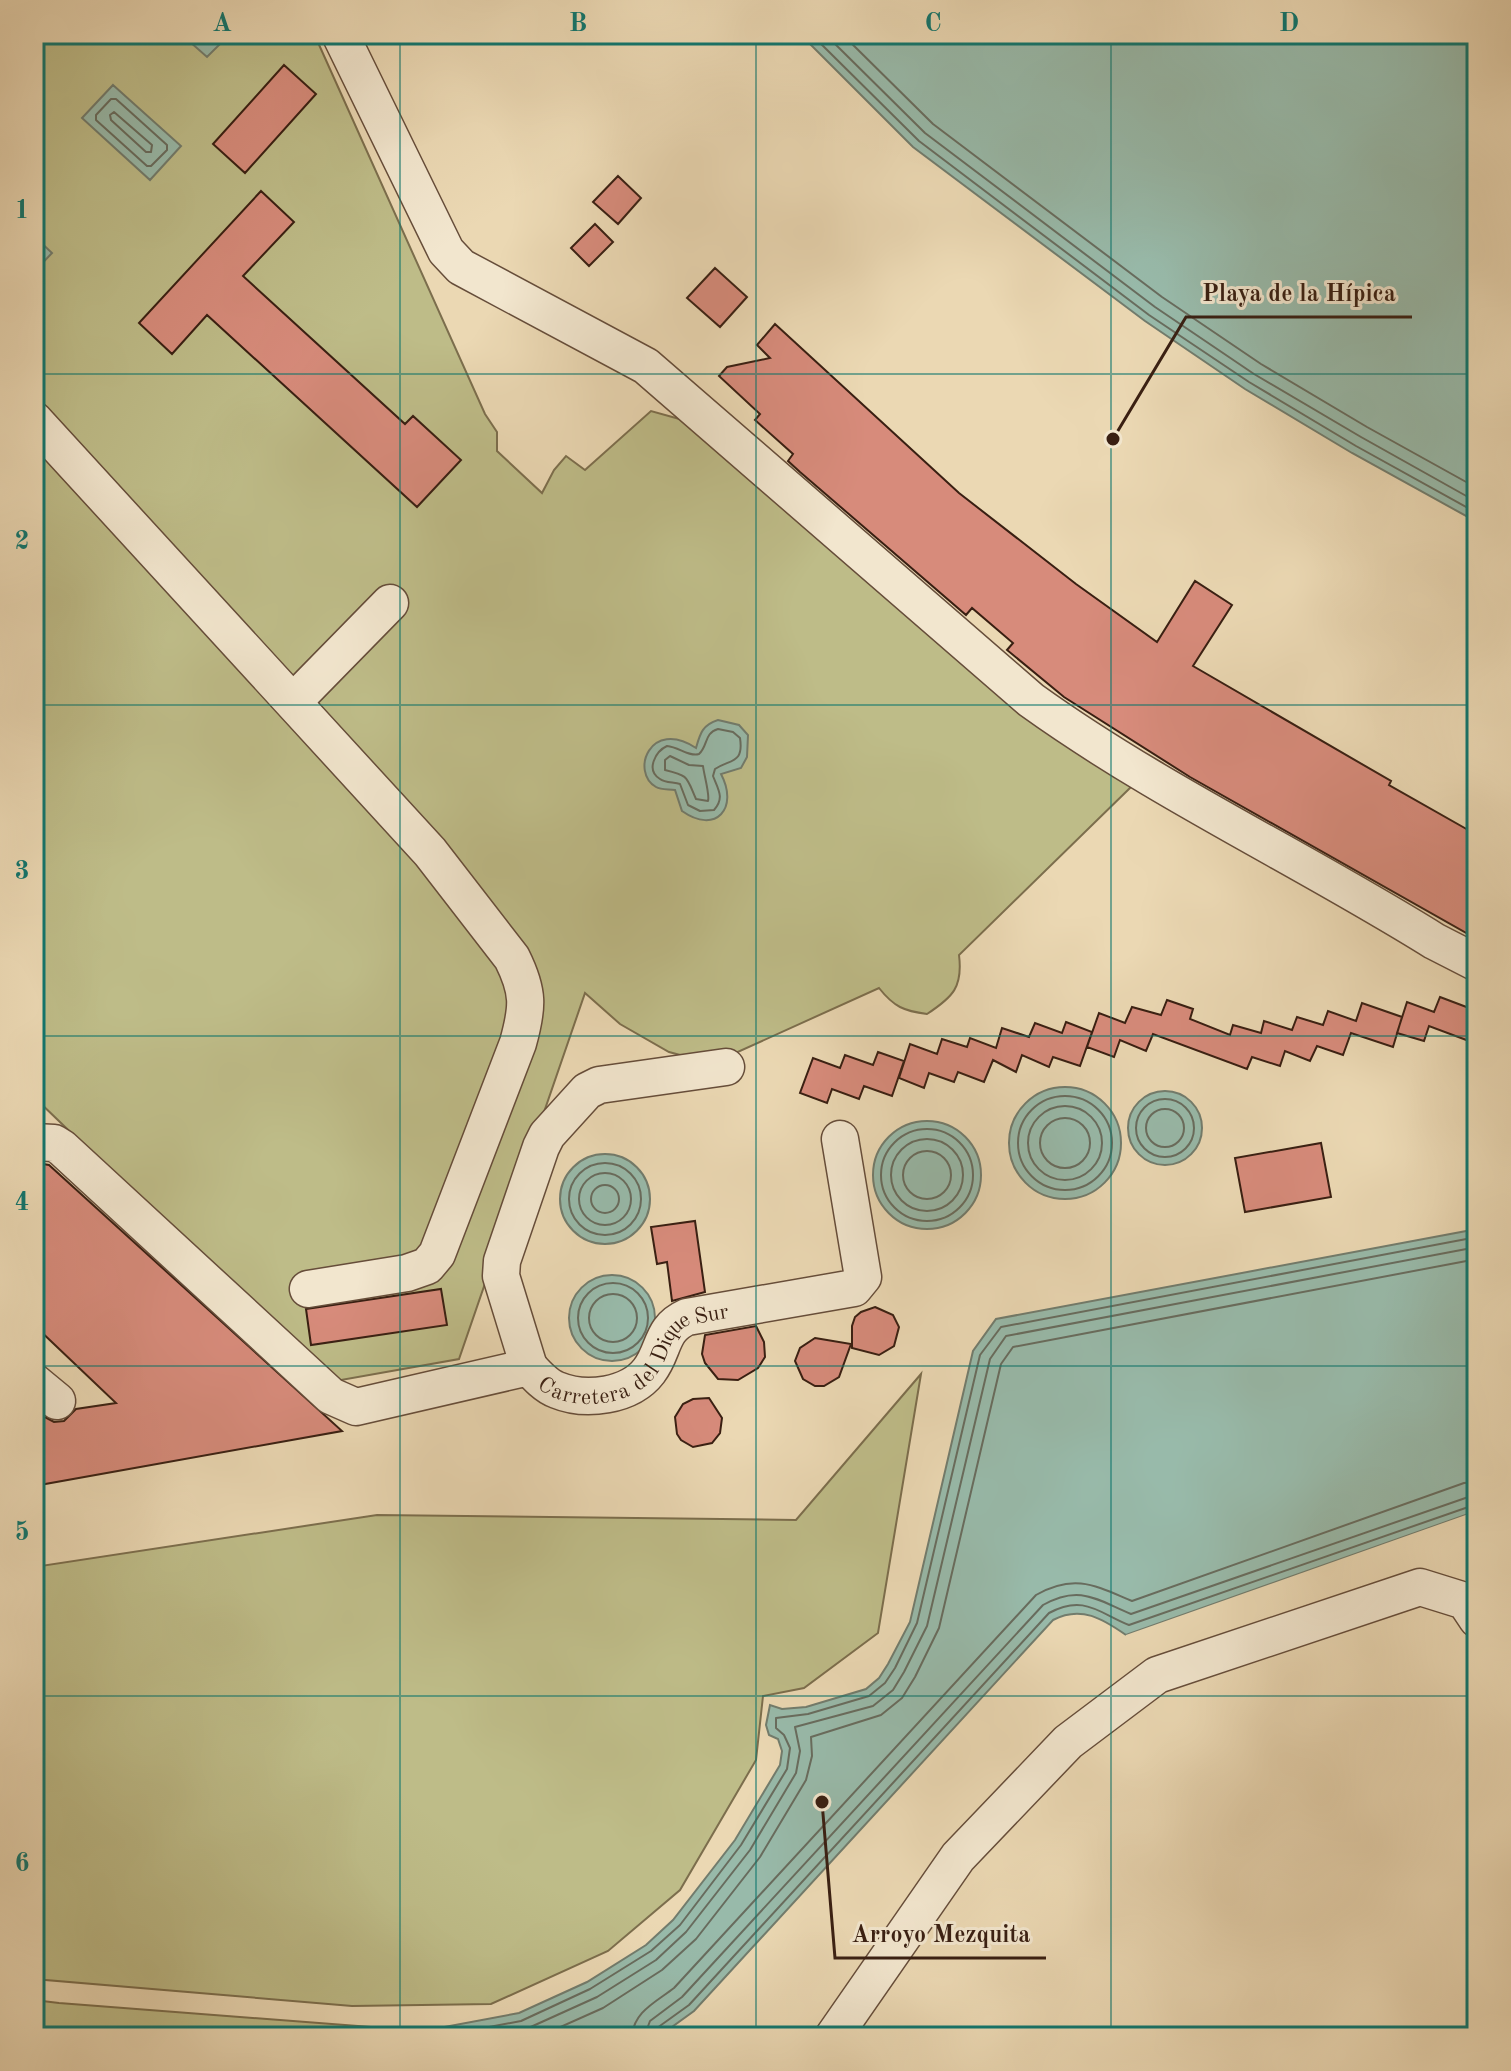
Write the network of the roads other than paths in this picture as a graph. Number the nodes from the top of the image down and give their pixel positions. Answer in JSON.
{"nodes":[{"id":1,"x":343,"y":35,"type":"edge"},
{"id":2,"x":34,"y":420,"type":"edge"},
{"id":3,"x":390,"y":603,"type":"dead end"},
{"id":4,"x":294,"y":701,"type":"junction"},
{"id":5,"x":1477,"y":963,"type":"edge"},
{"id":6,"x":726,"y":1067,"type":"dead end"},
{"id":7,"x":840,"y":1139,"type":"dead end"},
{"id":8,"x":34,"y":1142,"type":"edge"},
{"id":9,"x":308,"y":1289,"type":"dead end"},
{"id":10,"x":529,"y":1367,"type":"junction"},
{"id":11,"x":1477,"y":1619,"type":"edge"},
{"id":12,"x":833,"y":2037,"type":"edge"}],
"edges":[{"from":1,"to":5,"type":"street"},
{"from":2,"to":4,"type":"street"},
{"from":3,"to":4,"type":"street"},
{"from":4,"to":9,"type":"street"},
{"from":6,"to":10,"type":"street"},
{"from":7,"to":10,"type":"street","name":"Carretera del Dique Sur"},
{"from":8,"to":10,"type":"street","name":"Carretera del Dique Sur"},
{"from":11,"to":12,"type":"street"}]}
